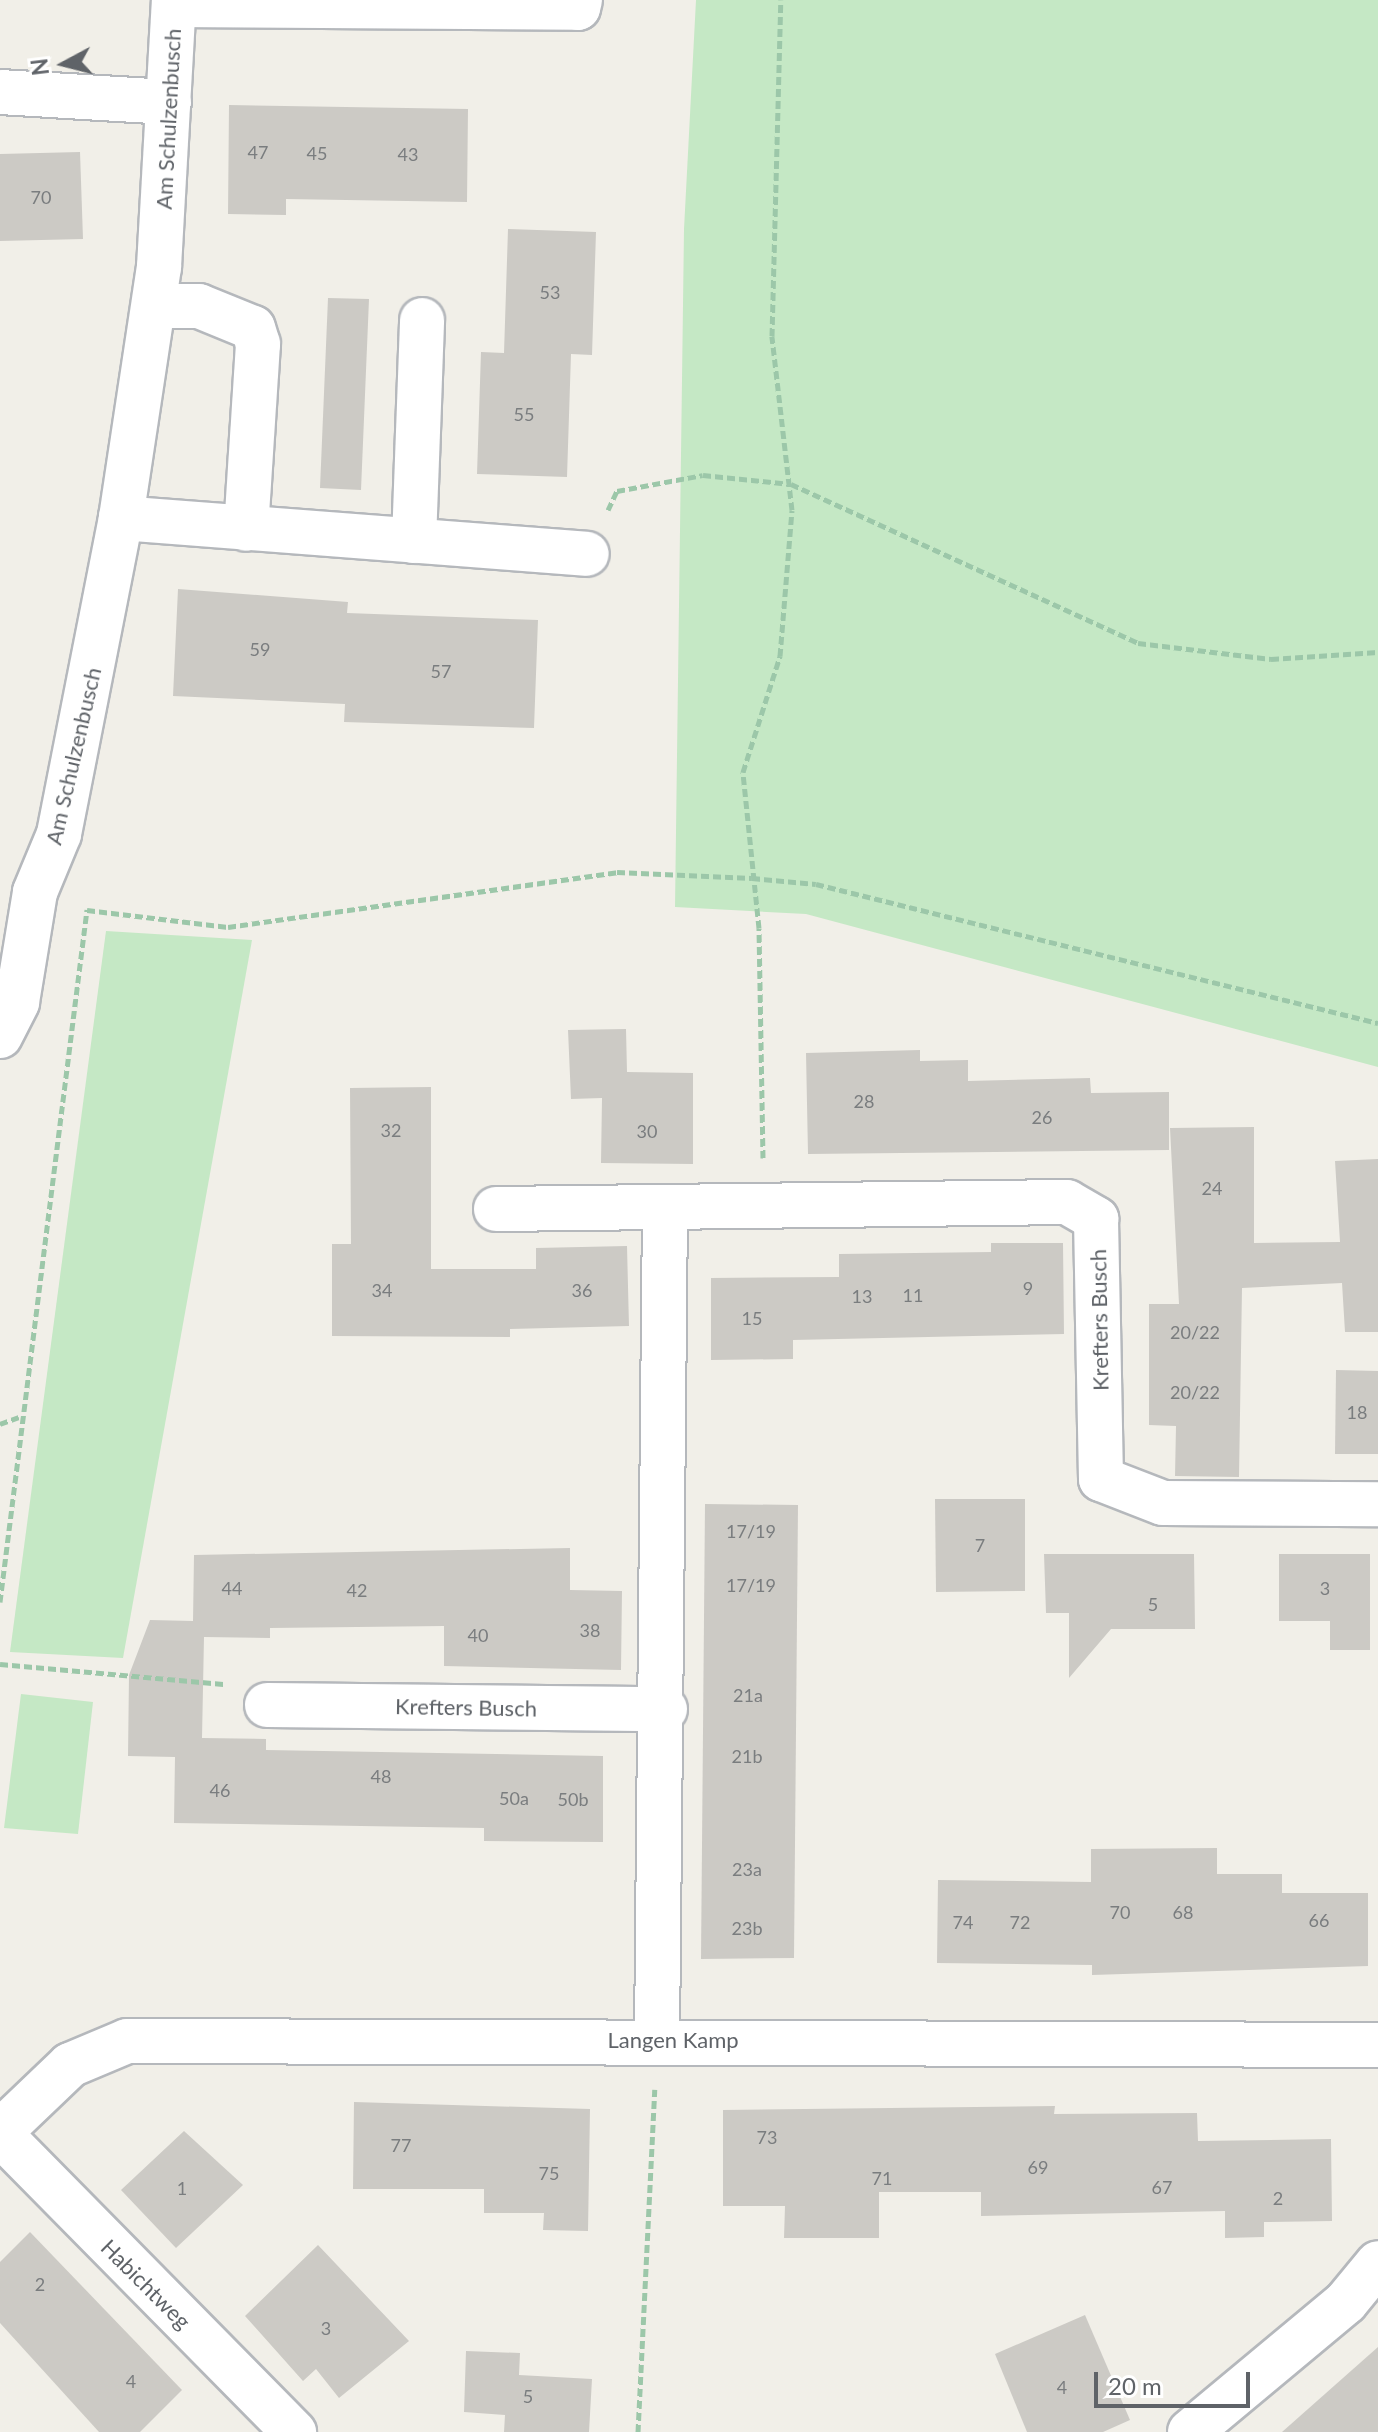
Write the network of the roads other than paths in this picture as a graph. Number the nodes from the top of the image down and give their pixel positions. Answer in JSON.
{"nodes":[{"id":1,"x":580,"y":0,"type":"edge"},
{"id":2,"x":174,"y":2,"type":"edge"},
{"id":3,"x":0,"y":92,"type":"edge"},
{"id":4,"x":169,"y":102,"type":"junction"},
{"id":5,"x":154,"y":306,"type":"junction"},
{"id":6,"x":422,"y":320,"type":"dead end"},
{"id":7,"x":121,"y":518,"type":"junction"},
{"id":8,"x":246,"y":529,"type":"junction"},
{"id":9,"x":414,"y":541,"type":"junction"},
{"id":10,"x":587,"y":554,"type":"road end"},
{"id":11,"x":0,"y":1036,"type":"edge"},
{"id":12,"x":665,"y":1207,"type":"junction"},
{"id":13,"x":496,"y":1209,"type":"dead end"},
{"id":14,"x":1378,"y":1504,"type":"edge"},
{"id":15,"x":267,"y":1705,"type":"road end"},
{"id":16,"x":665,"y":1709,"type":"junction"},
{"id":17,"x":657,"y":2040,"type":"junction"},
{"id":18,"x":1378,"y":2045,"type":"edge"},
{"id":19,"x":0,"y":2133,"type":"edge"},
{"id":20,"x":1378,"y":2263,"type":"edge"},
{"id":21,"x":294,"y":2432,"type":"edge"},
{"id":22,"x":1190,"y":2432,"type":"edge"}],
"edges":[{"from":1,"to":2,"type":"street","name":"Am Schulzenbusch"},
{"from":2,"to":4,"type":"street","name":"Am Schulzenbusch"},
{"from":3,"to":4,"type":"street"},
{"from":4,"to":5,"type":"street","name":"Am Schulzenbusch"},
{"from":5,"to":7,"type":"street","name":"Am Schulzenbusch"},
{"from":5,"to":8,"type":"street"},
{"from":6,"to":9,"type":"street"},
{"from":7,"to":8,"type":"street"},
{"from":7,"to":11,"type":"street","name":"Am Schulzenbusch"},
{"from":8,"to":9,"type":"street"},
{"from":9,"to":10,"type":"street"},
{"from":12,"to":13,"type":"street","name":"Krefters Busch"},
{"from":12,"to":14,"type":"street","name":"Krefters Busch"},
{"from":12,"to":16,"type":"street"},
{"from":15,"to":16,"type":"street","name":"Krefters Busch"},
{"from":16,"to":17,"type":"street"},
{"from":17,"to":18,"type":"street","name":"Langen Kamp"},
{"from":17,"to":19,"type":"street","name":"Langen Kamp"},
{"from":19,"to":21,"type":"street","name":"Habichtweg"},
{"from":20,"to":22,"type":"street"}]}
